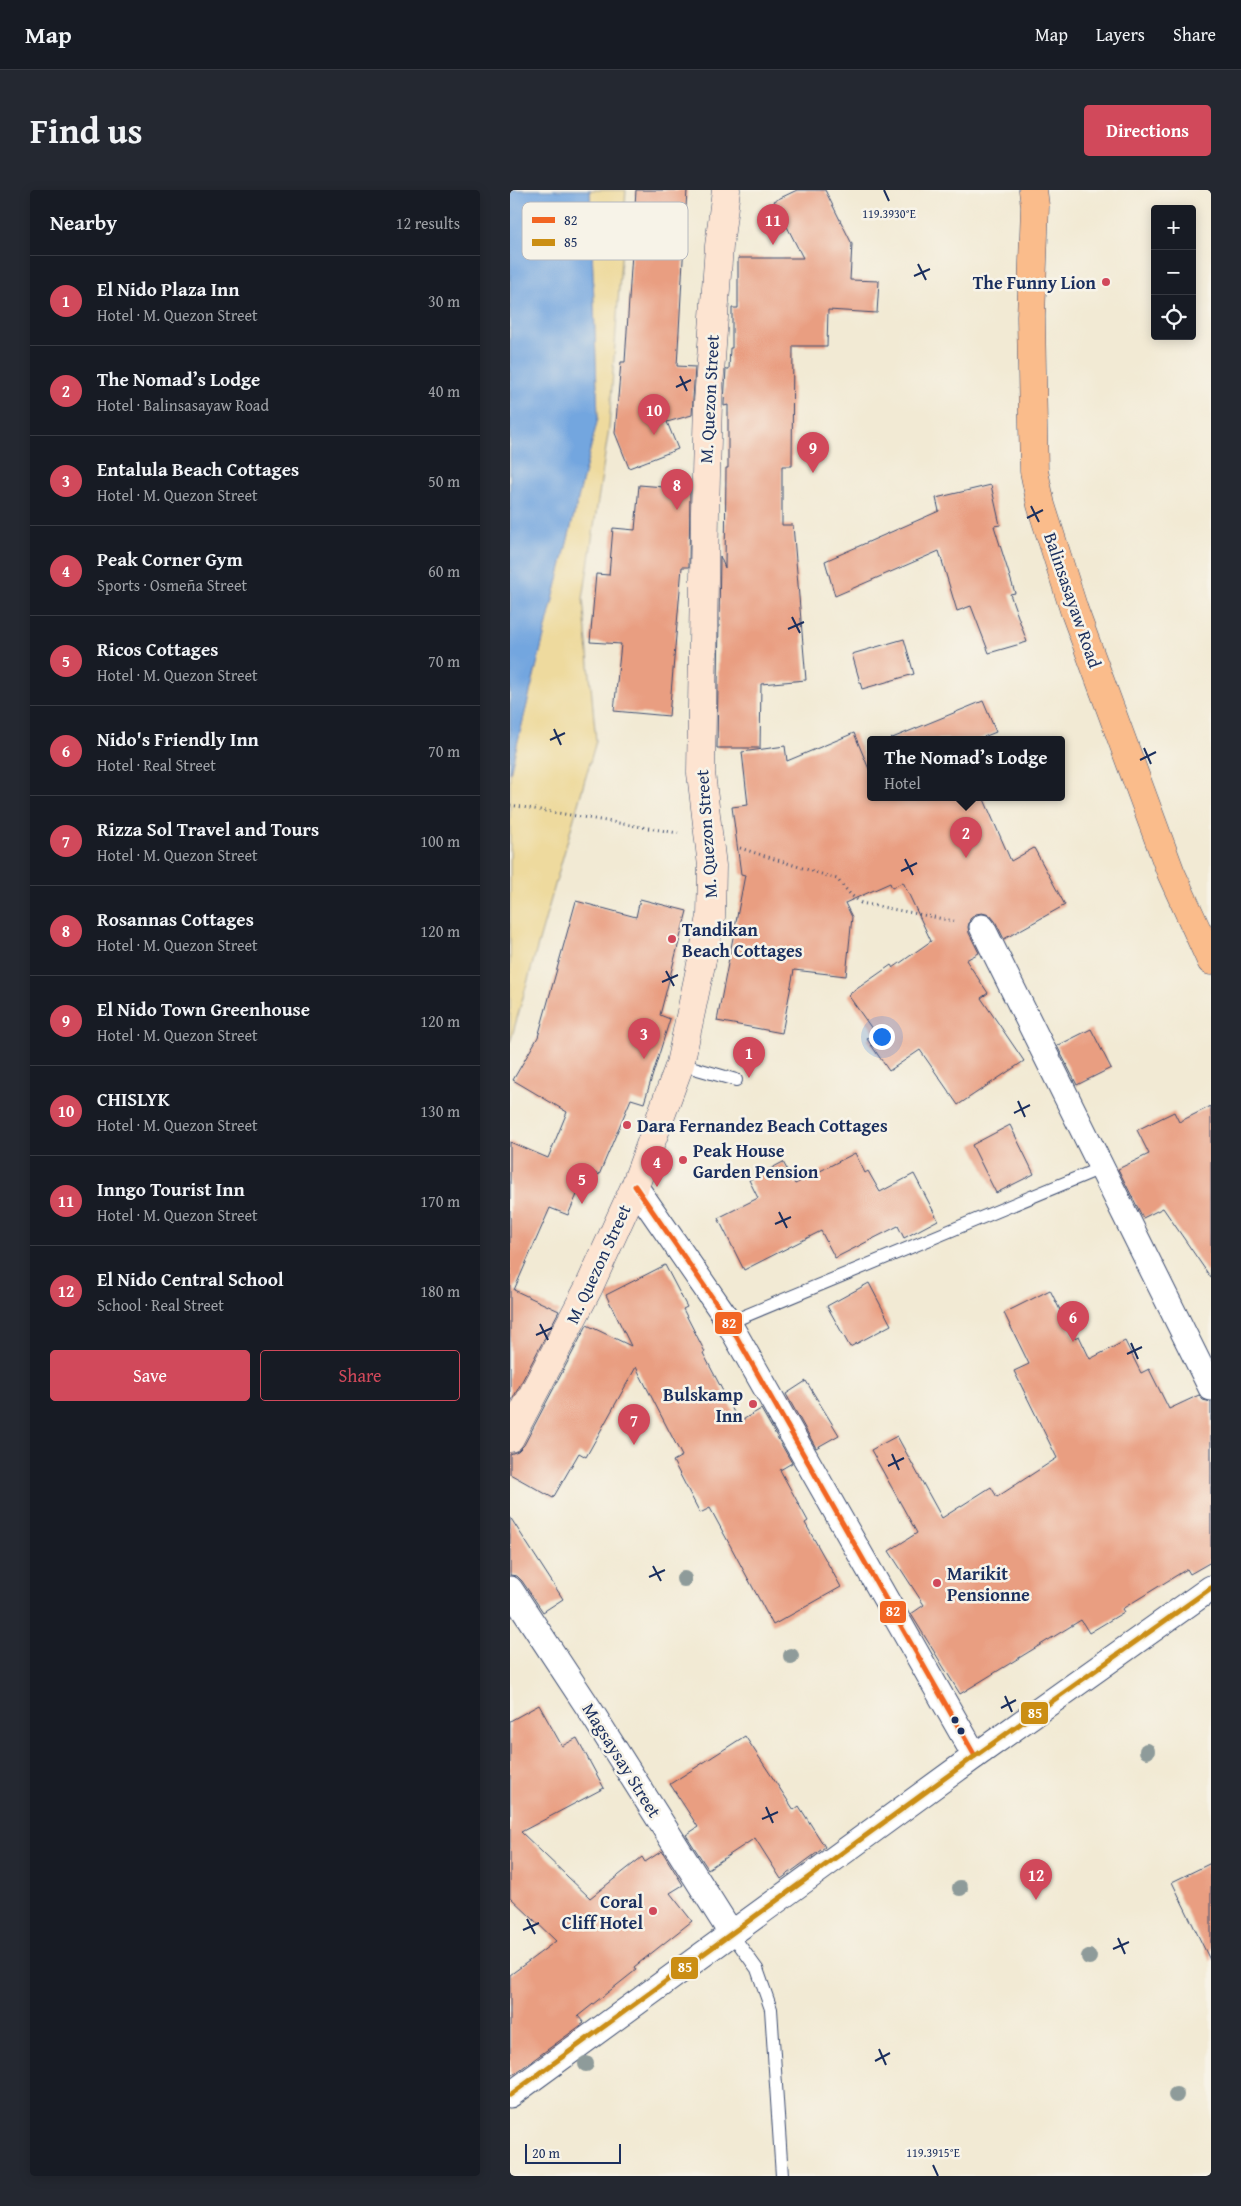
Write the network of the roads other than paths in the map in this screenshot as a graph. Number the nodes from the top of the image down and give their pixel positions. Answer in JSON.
{"nodes":[{"id":1,"x":726,"y":190,"type":"edge"},
{"id":2,"x":1033,"y":190,"type":"edge"},
{"id":3,"x":982,"y":927,"type":"road end"},
{"id":4,"x":1211,"y":961,"type":"edge"},
{"id":5,"x":680,"y":1064,"type":"junction"},
{"id":6,"x":736,"y":1080,"type":"dead end"},
{"id":7,"x":1101,"y":1168,"type":"junction"},
{"id":8,"x":635,"y":1186,"type":"junction"},
{"id":9,"x":728,"y":1323,"type":"junction"},
{"id":10,"x":1211,"y":1388,"type":"edge"},
{"id":11,"x":510,"y":1438,"type":"edge"},
{"id":12,"x":1211,"y":1588,"type":"edge"},
{"id":13,"x":510,"y":1589,"type":"edge"},
{"id":14,"x":975,"y":1756,"type":"junction"},
{"id":15,"x":731,"y":1933,"type":"junction"},
{"id":16,"x":510,"y":2095,"type":"edge"},
{"id":17,"x":782,"y":2176,"type":"edge"}],
"edges":[{"from":1,"to":5,"type":"street","name":"M. Quezon Street"},
{"from":2,"to":4,"type":"main road","name":"Balinsasayaw Road"},
{"from":3,"to":7,"type":"street"},
{"from":5,"to":6,"type":"lane"},
{"from":5,"to":8,"type":"street","name":"M. Quezon Street"},
{"from":7,"to":9,"type":"lane"},
{"from":7,"to":10,"type":"street"},
{"from":8,"to":9,"type":"street"},
{"from":8,"to":11,"type":"street","name":"M. Quezon Street"},
{"from":9,"to":14,"type":"street"},
{"from":12,"to":14,"type":"street"},
{"from":13,"to":15,"type":"street","name":"Magsaysay Street"},
{"from":14,"to":15,"type":"street"},
{"from":15,"to":16,"type":"street"},
{"from":15,"to":17,"type":"lane"}]}
